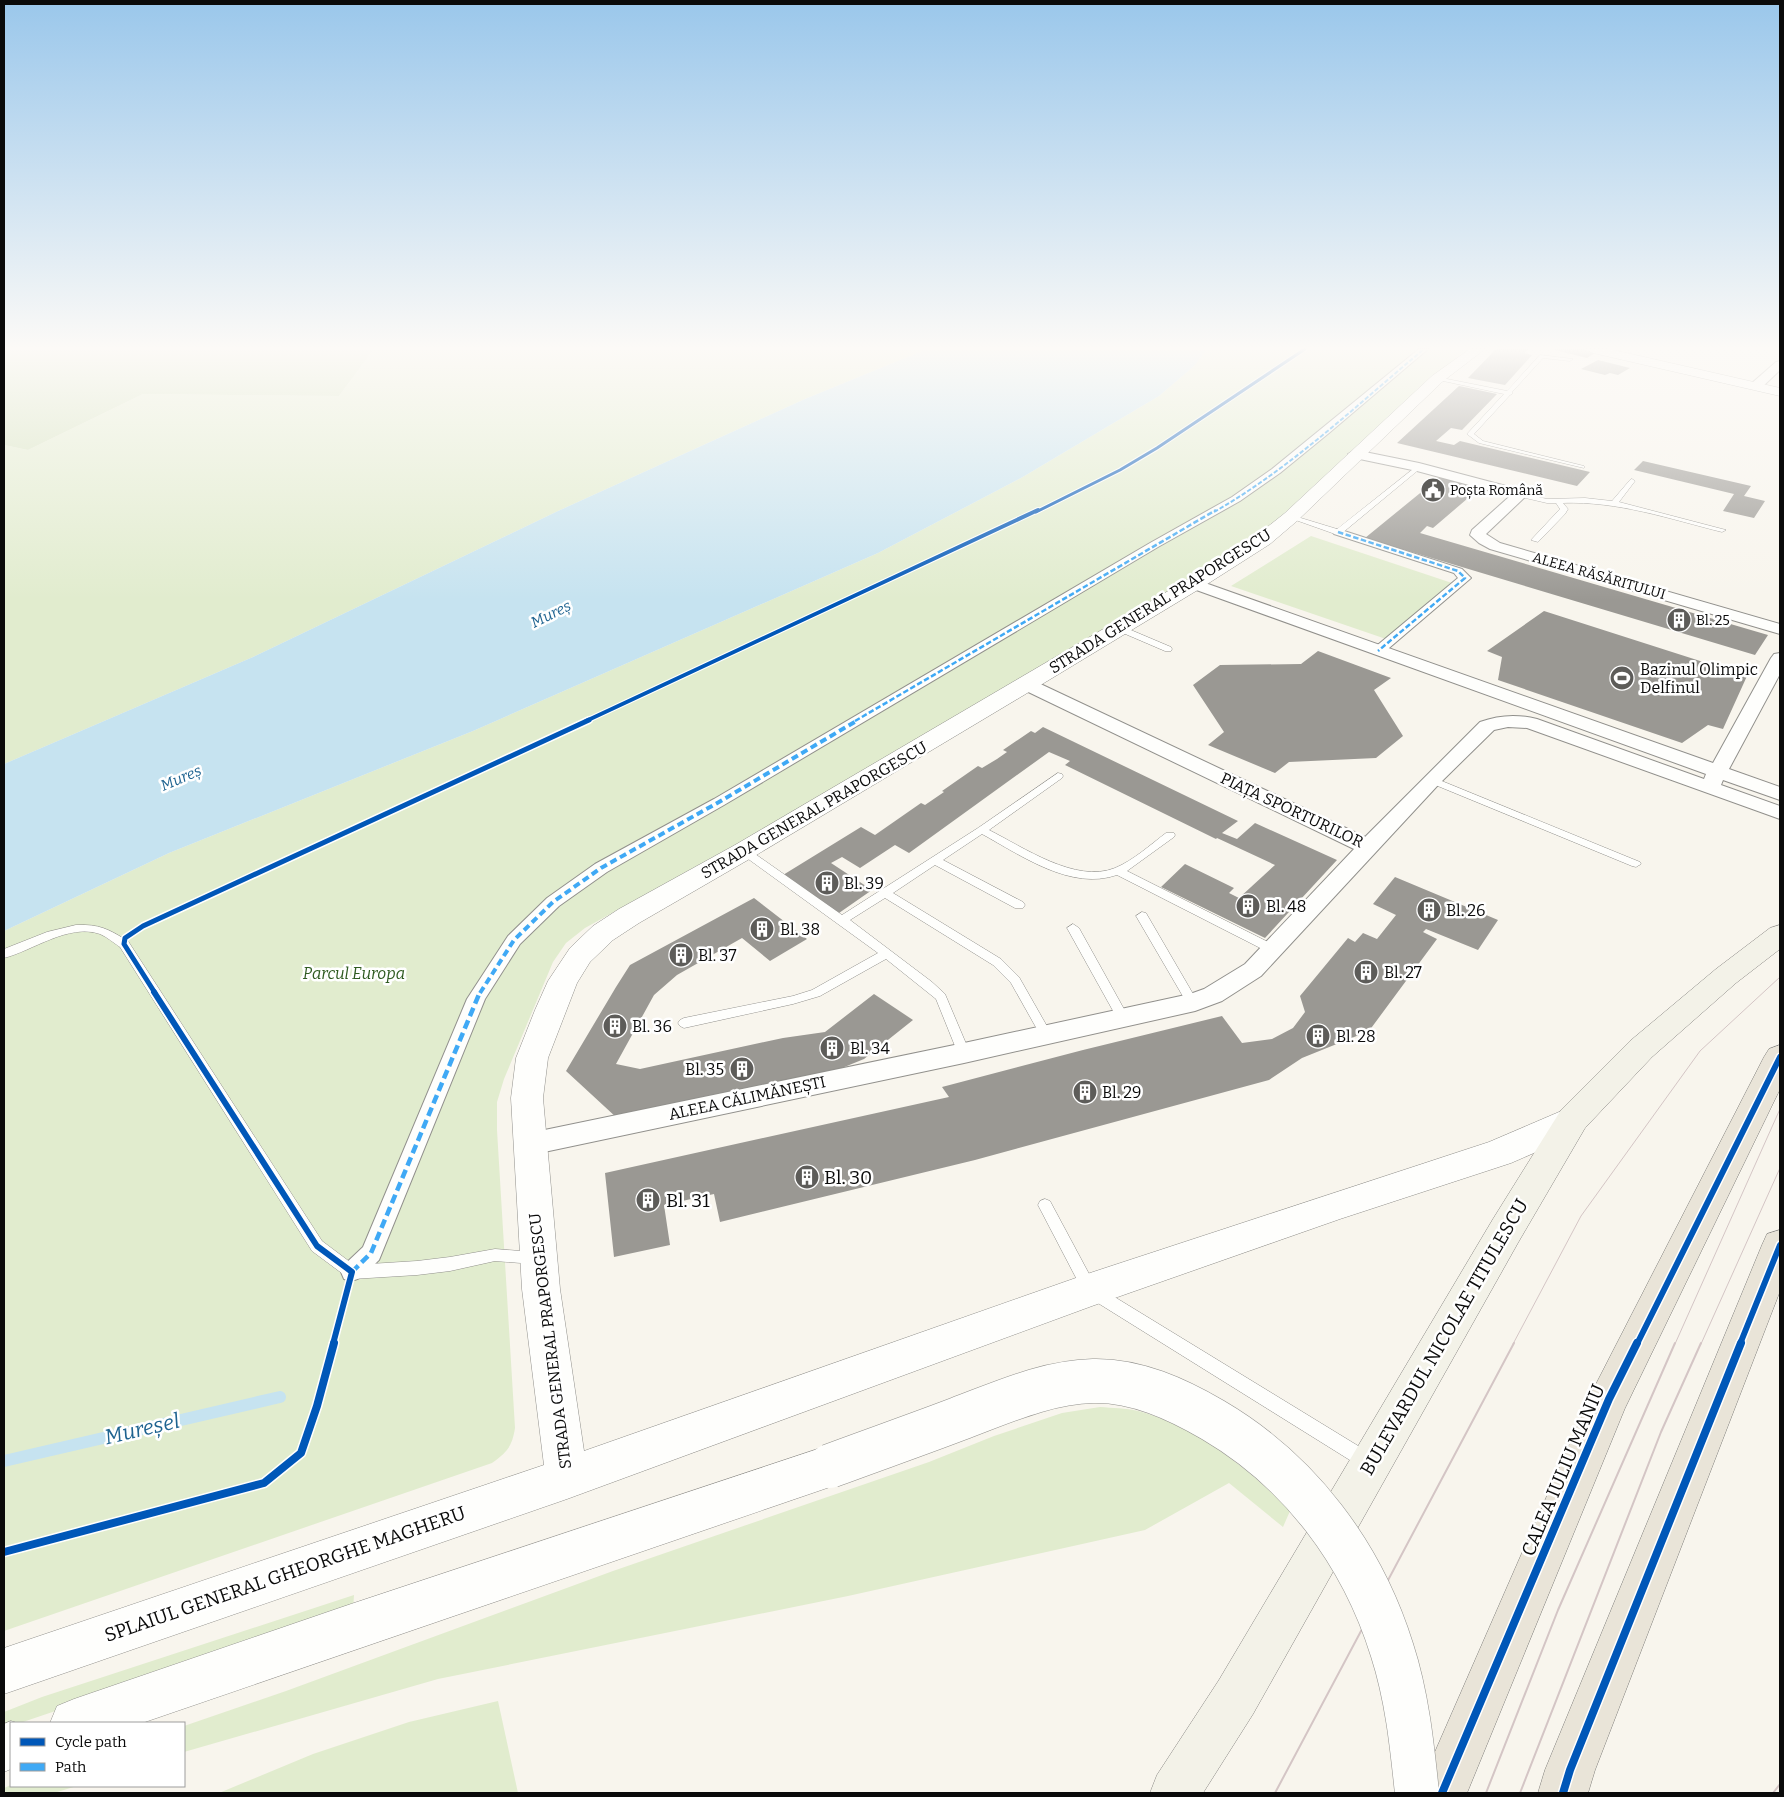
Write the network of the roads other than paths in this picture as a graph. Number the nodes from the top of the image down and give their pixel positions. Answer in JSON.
{"nodes":[{"id":1,"x":1323,"y":433,"type":"edge"},
{"id":2,"x":1378,"y":433,"type":"edge"},
{"id":3,"x":1471,"y":433,"type":"edge"},
{"id":4,"x":1355,"y":454,"type":"junction"},
{"id":5,"x":1419,"y":467,"type":"junction"},
{"id":6,"x":1582,"y":467,"type":"dead end"},
{"id":7,"x":1632,"y":481,"type":"dead end"},
{"id":8,"x":1520,"y":494,"type":"junction"},
{"id":9,"x":1559,"y":502,"type":"junction"},
{"id":10,"x":1614,"y":504,"type":"junction"},
{"id":11,"x":1291,"y":517,"type":"junction"},
{"id":12,"x":1722,"y":530,"type":"dead end"},
{"id":13,"x":1338,"y":532,"type":"junction"},
{"id":14,"x":1535,"y":540,"type":"dead end"},
{"id":15,"x":1194,"y":584,"type":"junction"},
{"id":16,"x":1119,"y":628,"type":"junction"},
{"id":17,"x":1780,"y":629,"type":"edge"},
{"id":18,"x":1168,"y":649,"type":"dead end"},
{"id":19,"x":1378,"y":651,"type":"junction"},
{"id":20,"x":1780,"y":658,"type":"edge"},
{"id":21,"x":1026,"y":684,"type":"junction"},
{"id":22,"x":1058,"y":776,"type":"dead end"},
{"id":23,"x":1432,"y":780,"type":"junction"},
{"id":24,"x":1713,"y":780,"type":"junction"},
{"id":25,"x":1780,"y":794,"type":"edge"},
{"id":26,"x":1780,"y":813,"type":"edge"},
{"id":27,"x":982,"y":830,"type":"junction"},
{"id":28,"x":1170,"y":835,"type":"dead end"},
{"id":29,"x":1368,"y":847,"type":"junction"},
{"id":30,"x":744,"y":851,"type":"junction"},
{"id":31,"x":936,"y":861,"type":"junction"},
{"id":32,"x":1636,"y":864,"type":"dead end"},
{"id":33,"x":1119,"y":871,"type":"junction"},
{"id":34,"x":886,"y":893,"type":"junction"},
{"id":35,"x":1019,"y":905,"type":"dead end"},
{"id":36,"x":1142,"y":916,"type":"dead end"},
{"id":37,"x":842,"y":920,"type":"junction"},
{"id":38,"x":1073,"y":928,"type":"dead end"},
{"id":39,"x":1780,"y":935,"type":"edge"},
{"id":40,"x":1274,"y":950,"type":"junction"},
{"id":41,"x":4,"y":954,"type":"edge"},
{"id":42,"x":886,"y":954,"type":"junction"},
{"id":43,"x":1192,"y":1002,"type":"junction"},
{"id":44,"x":1123,"y":1018,"type":"junction"},
{"id":45,"x":684,"y":1023,"type":"dead end"},
{"id":46,"x":1046,"y":1035,"type":"junction"},
{"id":47,"x":964,"y":1053,"type":"junction"},
{"id":48,"x":1780,"y":1057,"type":"edge"},
{"id":49,"x":1573,"y":1120,"type":"junction"},
{"id":50,"x":530,"y":1144,"type":"junction"},
{"id":51,"x":1045,"y":1205,"type":"dead end"},
{"id":52,"x":1780,"y":1245,"type":"edge"},
{"id":53,"x":538,"y":1258,"type":"junction"},
{"id":54,"x":352,"y":1272,"type":"junction"},
{"id":55,"x":1090,"y":1290,"type":"junction"},
{"id":56,"x":1371,"y":1464,"type":"junction"},
{"id":57,"x":567,"y":1478,"type":"junction"},
{"id":58,"x":4,"y":1671,"type":"edge"},
{"id":59,"x":77,"y":1722,"type":"edge"},
{"id":60,"x":1175,"y":1793,"type":"edge"},
{"id":61,"x":1417,"y":1793,"type":"edge"},
{"id":62,"x":1442,"y":1793,"type":"edge"},
{"id":63,"x":1563,"y":1793,"type":"edge"}],
"edges":[{"from":1,"to":54,"type":"street"},
{"from":2,"to":4,"type":"street","name":"STRADA GENERAL PRAPORGESCU"},
{"from":3,"to":6,"type":"lane"},
{"from":4,"to":5,"type":"street"},
{"from":4,"to":11,"type":"street","name":"STRADA GENERAL PRAPORGESCU"},
{"from":5,"to":8,"type":"street"},
{"from":5,"to":13,"type":"lane"},
{"from":7,"to":10,"type":"lane"},
{"from":8,"to":9,"type":"lane"},
{"from":8,"to":17,"type":"street","name":"ALEEA RĂSĂRITULUI"},
{"from":9,"to":10,"type":"lane"},
{"from":9,"to":14,"type":"lane"},
{"from":10,"to":12,"type":"lane"},
{"from":11,"to":13,"type":"lane"},
{"from":11,"to":15,"type":"street","name":"STRADA GENERAL PRAPORGESCU"},
{"from":13,"to":19,"type":"street"},
{"from":15,"to":16,"type":"street","name":"STRADA GENERAL PRAPORGESCU"},
{"from":15,"to":19,"type":"street","name":"PIAȚA SPORTURILOR"},
{"from":16,"to":18,"type":"lane"},
{"from":16,"to":21,"type":"street","name":"STRADA GENERAL PRAPORGESCU"},
{"from":19,"to":24,"type":"street","name":"PIAȚA SPORTURILOR"},
{"from":20,"to":24,"type":"street"},
{"from":21,"to":29,"type":"street","name":"PIAȚA SPORTURILOR"},
{"from":21,"to":30,"type":"street","name":"STRADA GENERAL PRAPORGESCU"},
{"from":22,"to":27,"type":"lane"},
{"from":23,"to":24,"type":"street","name":"PIAȚA SPORTURILOR"},
{"from":23,"to":29,"type":"street","name":"PIAȚA SPORTURILOR"},
{"from":23,"to":32,"type":"lane"},
{"from":24,"to":25,"type":"street","name":"PIAȚA SPORTURILOR"},
{"from":24,"to":26,"type":"street","name":"PIAȚA SPORTURILOR"},
{"from":27,"to":31,"type":"lane"},
{"from":27,"to":33,"type":"lane"},
{"from":28,"to":33,"type":"lane"},
{"from":29,"to":40,"type":"street","name":"ALEEA CĂLIMĂNEȘTI"},
{"from":30,"to":37,"type":"lane"},
{"from":30,"to":50,"type":"street","name":"STRADA GENERAL PRAPORGESCU"},
{"from":31,"to":34,"type":"lane"},
{"from":31,"to":35,"type":"lane"},
{"from":33,"to":40,"type":"lane"},
{"from":34,"to":37,"type":"lane"},
{"from":34,"to":46,"type":"lane"},
{"from":36,"to":43,"type":"lane"},
{"from":37,"to":42,"type":"lane"},
{"from":38,"to":44,"type":"lane"},
{"from":39,"to":49,"type":"main road","name":"BULEVARDUL NICOLAE TITULESCU"},
{"from":40,"to":43,"type":"street","name":"ALEEA CĂLIMĂNEȘTI"},
{"from":41,"to":54,"type":"lane"},
{"from":42,"to":45,"type":"lane"},
{"from":42,"to":47,"type":"lane"},
{"from":43,"to":44,"type":"street","name":"ALEEA CĂLIMĂNEȘTI"},
{"from":44,"to":46,"type":"street","name":"ALEEA CĂLIMĂNEȘTI"},
{"from":46,"to":47,"type":"street","name":"ALEEA CĂLIMĂNEȘTI"},
{"from":47,"to":50,"type":"street","name":"ALEEA CĂLIMĂNEȘTI"},
{"from":48,"to":62,"type":"main road","name":"CALEA IULIU MANIU"},
{"from":49,"to":55,"type":"street","name":"SPLAIUL GENERAL GHEORGHE MAGHERU"},
{"from":49,"to":56,"type":"main road","name":"BULEVARDUL NICOLAE TITULESCU"},
{"from":50,"to":53,"type":"street","name":"STRADA GENERAL PRAPORGESCU"},
{"from":51,"to":55,"type":"lane"},
{"from":52,"to":63,"type":"main road"},
{"from":53,"to":54,"type":"lane"},
{"from":53,"to":57,"type":"street","name":"STRADA GENERAL PRAPORGESCU"},
{"from":55,"to":56,"type":"lane"},
{"from":55,"to":57,"type":"street","name":"SPLAIUL GENERAL GHEORGHE MAGHERU"},
{"from":56,"to":60,"type":"main road","name":"BULEVARDUL NICOLAE TITULESCU"},
{"from":57,"to":58,"type":"street","name":"SPLAIUL GENERAL GHEORGHE MAGHERU"},
{"from":59,"to":61,"type":"street","bridge":true}]}
